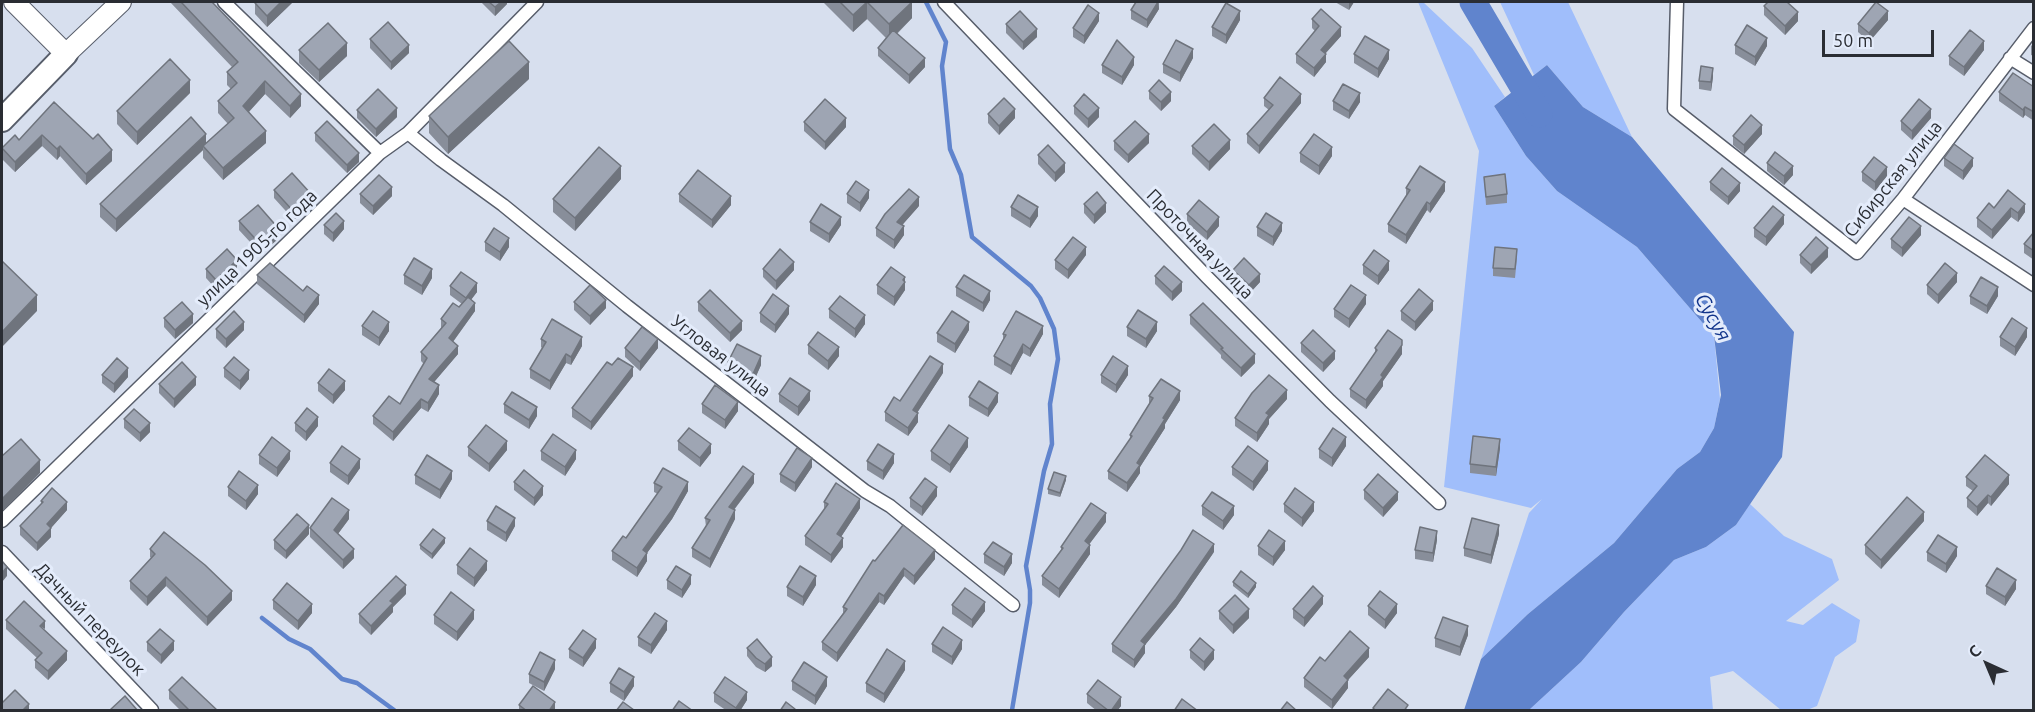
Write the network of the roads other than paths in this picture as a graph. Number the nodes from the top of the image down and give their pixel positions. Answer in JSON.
{"nodes":[{"id":1,"x":14,"y":2,"type":"edge"},
{"id":2,"x":121,"y":2,"type":"edge"},
{"id":3,"x":224,"y":2,"type":"edge"},
{"id":4,"x":537,"y":2,"type":"edge"},
{"id":5,"x":944,"y":2,"type":"edge"},
{"id":6,"x":1677,"y":2,"type":"edge"},
{"id":7,"x":2034,"y":28,"type":"edge"},
{"id":8,"x":66,"y":54,"type":"junction"},
{"id":9,"x":2010,"y":58,"type":"junction"},
{"id":10,"x":2034,"y":74,"type":"edge"},
{"id":11,"x":2,"y":120,"type":"edge"},
{"id":12,"x":408,"y":133,"type":"junction"},
{"id":13,"x":381,"y":153,"type":"junction"},
{"id":14,"x":1904,"y":199,"type":"junction"},
{"id":15,"x":2034,"y":285,"type":"edge"},
{"id":16,"x":1439,"y":503,"type":"dead end"},
{"id":17,"x":2,"y":520,"type":"edge"},
{"id":18,"x":2,"y":552,"type":"edge"},
{"id":19,"x":1013,"y":605,"type":"dead end"},
{"id":20,"x":152,"y":711,"type":"edge"}],
"edges":[{"from":1,"to":8,"type":"main road"},
{"from":2,"to":8,"type":"main road"},
{"from":3,"to":13,"type":"street"},
{"from":4,"to":12,"type":"street","name":"улица 1905-го года"},
{"from":5,"to":16,"type":"street","name":"Проточная улица"},
{"from":6,"to":14,"type":"street","name":"Сибирская улица"},
{"from":7,"to":9,"type":"street","name":"Сибирская улица"},
{"from":8,"to":11,"type":"highway"},
{"from":9,"to":10,"type":"street"},
{"from":9,"to":14,"type":"street","name":"Сибирская улица"},
{"from":12,"to":13,"type":"street","name":"улица 1905-го года"},
{"from":12,"to":19,"type":"street","name":"Угловая улица"},
{"from":13,"to":17,"type":"street","name":"улица 1905-го года"},
{"from":14,"to":15,"type":"street"},
{"from":18,"to":20,"type":"street","name":"Дачный переулок"}]}
